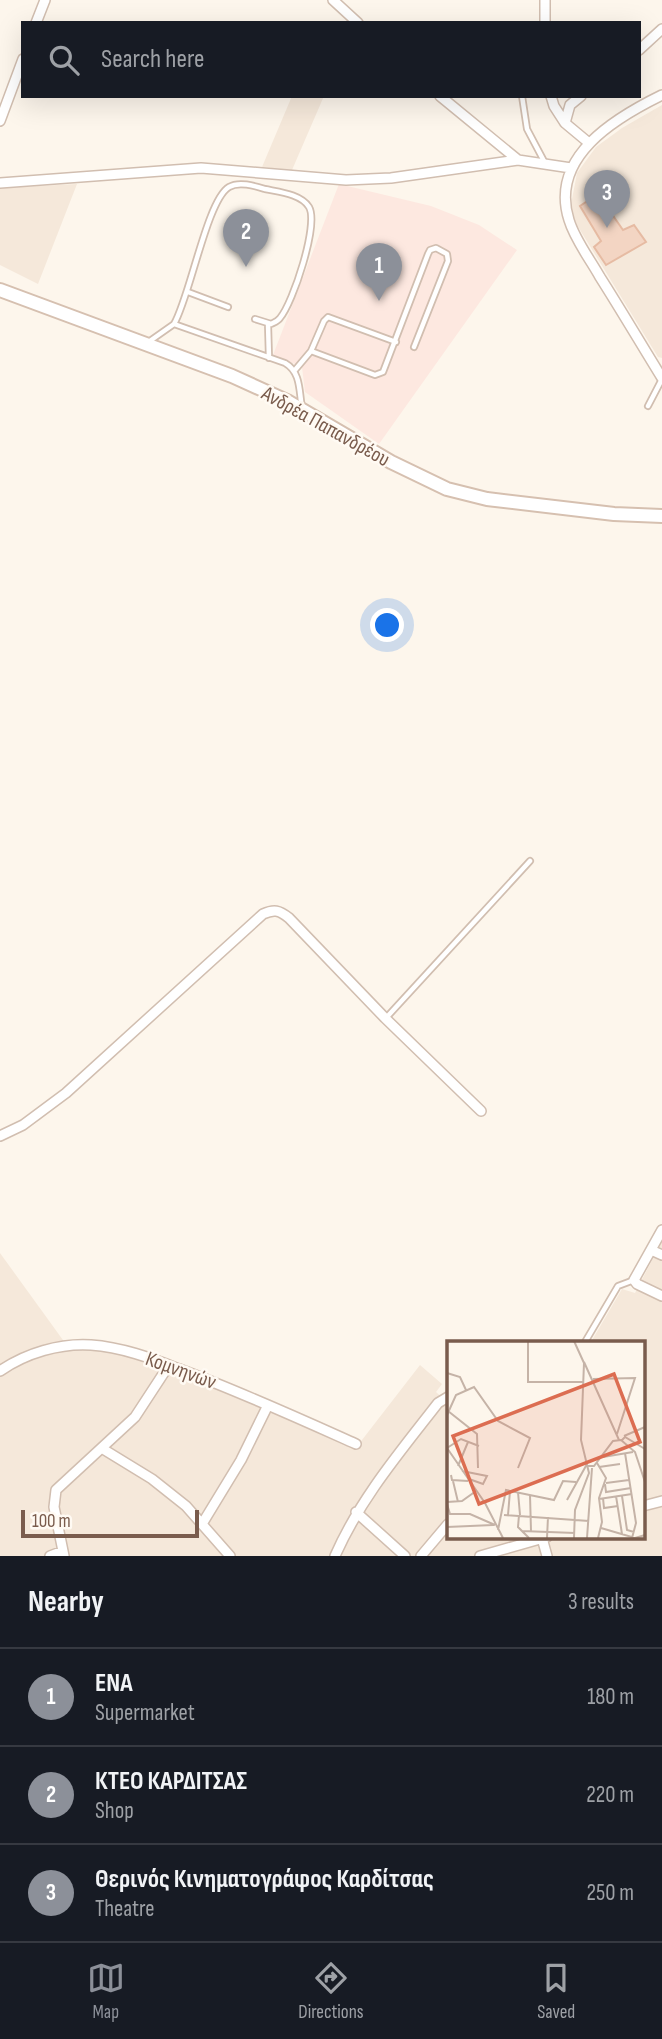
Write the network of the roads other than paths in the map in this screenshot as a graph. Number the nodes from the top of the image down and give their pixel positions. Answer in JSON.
{"nodes":[{"id":1,"x":45,"y":0,"type":"edge"},
{"id":2,"x":333,"y":0,"type":"edge"},
{"id":3,"x":545,"y":0,"type":"edge"},
{"id":4,"x":37,"y":21,"type":"edge"},
{"id":5,"x":356,"y":21,"type":"edge"},
{"id":6,"x":545,"y":21,"type":"edge"},
{"id":7,"x":662,"y":29,"type":"edge"},
{"id":8,"x":641,"y":48,"type":"edge"},
{"id":9,"x":21,"y":64,"type":"edge"},
{"id":10,"x":662,"y":94,"type":"edge"},
{"id":11,"x":442,"y":98,"type":"edge"},
{"id":12,"x":522,"y":98,"type":"edge"},
{"id":13,"x":552,"y":98,"type":"edge"},
{"id":14,"x":579,"y":98,"type":"edge"},
{"id":15,"x":0,"y":121,"type":"edge"},
{"id":16,"x":565,"y":123,"type":"junction"},
{"id":17,"x":589,"y":143,"type":"junction"},
{"id":18,"x":518,"y":160,"type":"junction"},
{"id":19,"x":546,"y":163,"type":"junction"},
{"id":20,"x":571,"y":168,"type":"junction"},
{"id":21,"x":0,"y":183,"type":"edge"},
{"id":22,"x":0,"y":290,"type":"edge"},
{"id":23,"x":188,"y":292,"type":"junction"},
{"id":24,"x":228,"y":307,"type":"dead end"},
{"id":25,"x":255,"y":319,"type":"dead end"},
{"id":26,"x":268,"y":323,"type":"junction"},
{"id":27,"x":174,"y":324,"type":"junction"},
{"id":28,"x":396,"y":342,"type":"junction"},
{"id":29,"x":145,"y":344,"type":"junction"},
{"id":30,"x":414,"y":347,"type":"dead end"},
{"id":31,"x":311,"y":351,"type":"junction"},
{"id":32,"x":269,"y":358,"type":"junction"},
{"id":33,"x":295,"y":370,"type":"junction"},
{"id":34,"x":662,"y":378,"type":"edge"},
{"id":35,"x":648,"y":406,"type":"dead end"},
{"id":36,"x":302,"y":409,"type":"junction"},
{"id":37,"x":662,"y":516,"type":"edge"},
{"id":38,"x":530,"y":861,"type":"dead end"},
{"id":39,"x":385,"y":1018,"type":"junction"},
{"id":40,"x":481,"y":1111,"type":"dead end"},
{"id":41,"x":0,"y":1136,"type":"edge"},
{"id":42,"x":662,"y":1230,"type":"edge"},
{"id":43,"x":651,"y":1250,"type":"junction"},
{"id":44,"x":662,"y":1255,"type":"edge"},
{"id":45,"x":635,"y":1279,"type":"junction"},
{"id":46,"x":662,"y":1296,"type":"edge"},
{"id":47,"x":586,"y":1341,"type":"edge"},
{"id":48,"x":169,"y":1365,"type":"junction"},
{"id":49,"x":0,"y":1371,"type":"edge"},
{"id":50,"x":447,"y":1398,"type":"edge"},
{"id":51,"x":268,"y":1405,"type":"junction"},
{"id":52,"x":356,"y":1444,"type":"dead end"},
{"id":53,"x":103,"y":1449,"type":"junction"},
{"id":54,"x":662,"y":1501,"type":"edge"},
{"id":55,"x":644,"y":1506,"type":"edge"},
{"id":56,"x":356,"y":1512,"type":"junction"},
{"id":57,"x":202,"y":1524,"type":"junction"},
{"id":58,"x":447,"y":1526,"type":"edge"},
{"id":59,"x":541,"y":1538,"type":"edge"},
{"id":60,"x":544,"y":1538,"type":"edge"},
{"id":61,"x":64,"y":1553,"type":"edge"},
{"id":62,"x":50,"y":1556,"type":"edge"},
{"id":63,"x":230,"y":1556,"type":"edge"},
{"id":64,"x":335,"y":1556,"type":"edge"},
{"id":65,"x":405,"y":1556,"type":"edge"},
{"id":66,"x":421,"y":1556,"type":"edge"},
{"id":67,"x":480,"y":1556,"type":"edge"},
{"id":68,"x":547,"y":1556,"type":"edge"}],
"edges":[{"from":1,"to":4,"type":"street"},
{"from":2,"to":5,"type":"street"},
{"from":3,"to":6,"type":"street"},
{"from":7,"to":8,"type":"street"},
{"from":9,"to":15,"type":"street"},
{"from":10,"to":17,"type":"street"},
{"from":11,"to":18,"type":"street"},
{"from":12,"to":19,"type":"lane"},
{"from":13,"to":16,"type":"street"},
{"from":14,"to":16,"type":"street"},
{"from":16,"to":17,"type":"street"},
{"from":17,"to":20,"type":"street"},
{"from":18,"to":19,"type":"street"},
{"from":18,"to":21,"type":"street"},
{"from":19,"to":20,"type":"street"},
{"from":20,"to":34,"type":"street"},
{"from":22,"to":29,"type":"main road","name":"Ανδρέα Παπανδρέου"},
{"from":23,"to":24,"type":"lane"},
{"from":23,"to":26,"type":"lane"},
{"from":23,"to":27,"type":"lane"},
{"from":25,"to":26,"type":"lane"},
{"from":26,"to":32,"type":"lane"},
{"from":27,"to":29,"type":"lane"},
{"from":27,"to":32,"type":"lane"},
{"from":28,"to":30,"type":"lane"},
{"from":28,"to":31,"type":"lane"},
{"from":28,"to":31,"type":"lane"},
{"from":29,"to":36,"type":"main road","name":"Ανδρέα Παπανδρέου"},
{"from":31,"to":33,"type":"lane"},
{"from":32,"to":33,"type":"lane"},
{"from":33,"to":36,"type":"lane"},
{"from":34,"to":35,"type":"lane"},
{"from":36,"to":37,"type":"main road","name":"Ανδρέα Παπανδρέου"},
{"from":38,"to":39,"type":"lane"},
{"from":39,"to":40,"type":"street"},
{"from":39,"to":41,"type":"street"},
{"from":42,"to":43,"type":"street"},
{"from":43,"to":44,"type":"street"},
{"from":43,"to":45,"type":"street"},
{"from":45,"to":46,"type":"street"},
{"from":45,"to":47,"type":"lane"},
{"from":48,"to":49,"type":"street","name":"Κομνηνών"},
{"from":48,"to":51,"type":"street","name":"Κομνηνών"},
{"from":48,"to":53,"type":"street"},
{"from":50,"to":56,"type":"street"},
{"from":51,"to":52,"type":"street","name":"Κομνηνών"},
{"from":51,"to":57,"type":"street"},
{"from":53,"to":57,"type":"street"},
{"from":53,"to":61,"type":"street"},
{"from":54,"to":55,"type":"street"},
{"from":56,"to":64,"type":"street"},
{"from":56,"to":65,"type":"street"},
{"from":57,"to":63,"type":"street"},
{"from":58,"to":66,"type":"street"},
{"from":59,"to":67,"type":"street"},
{"from":60,"to":68,"type":"street"},
{"from":61,"to":62,"type":"street"}]}
